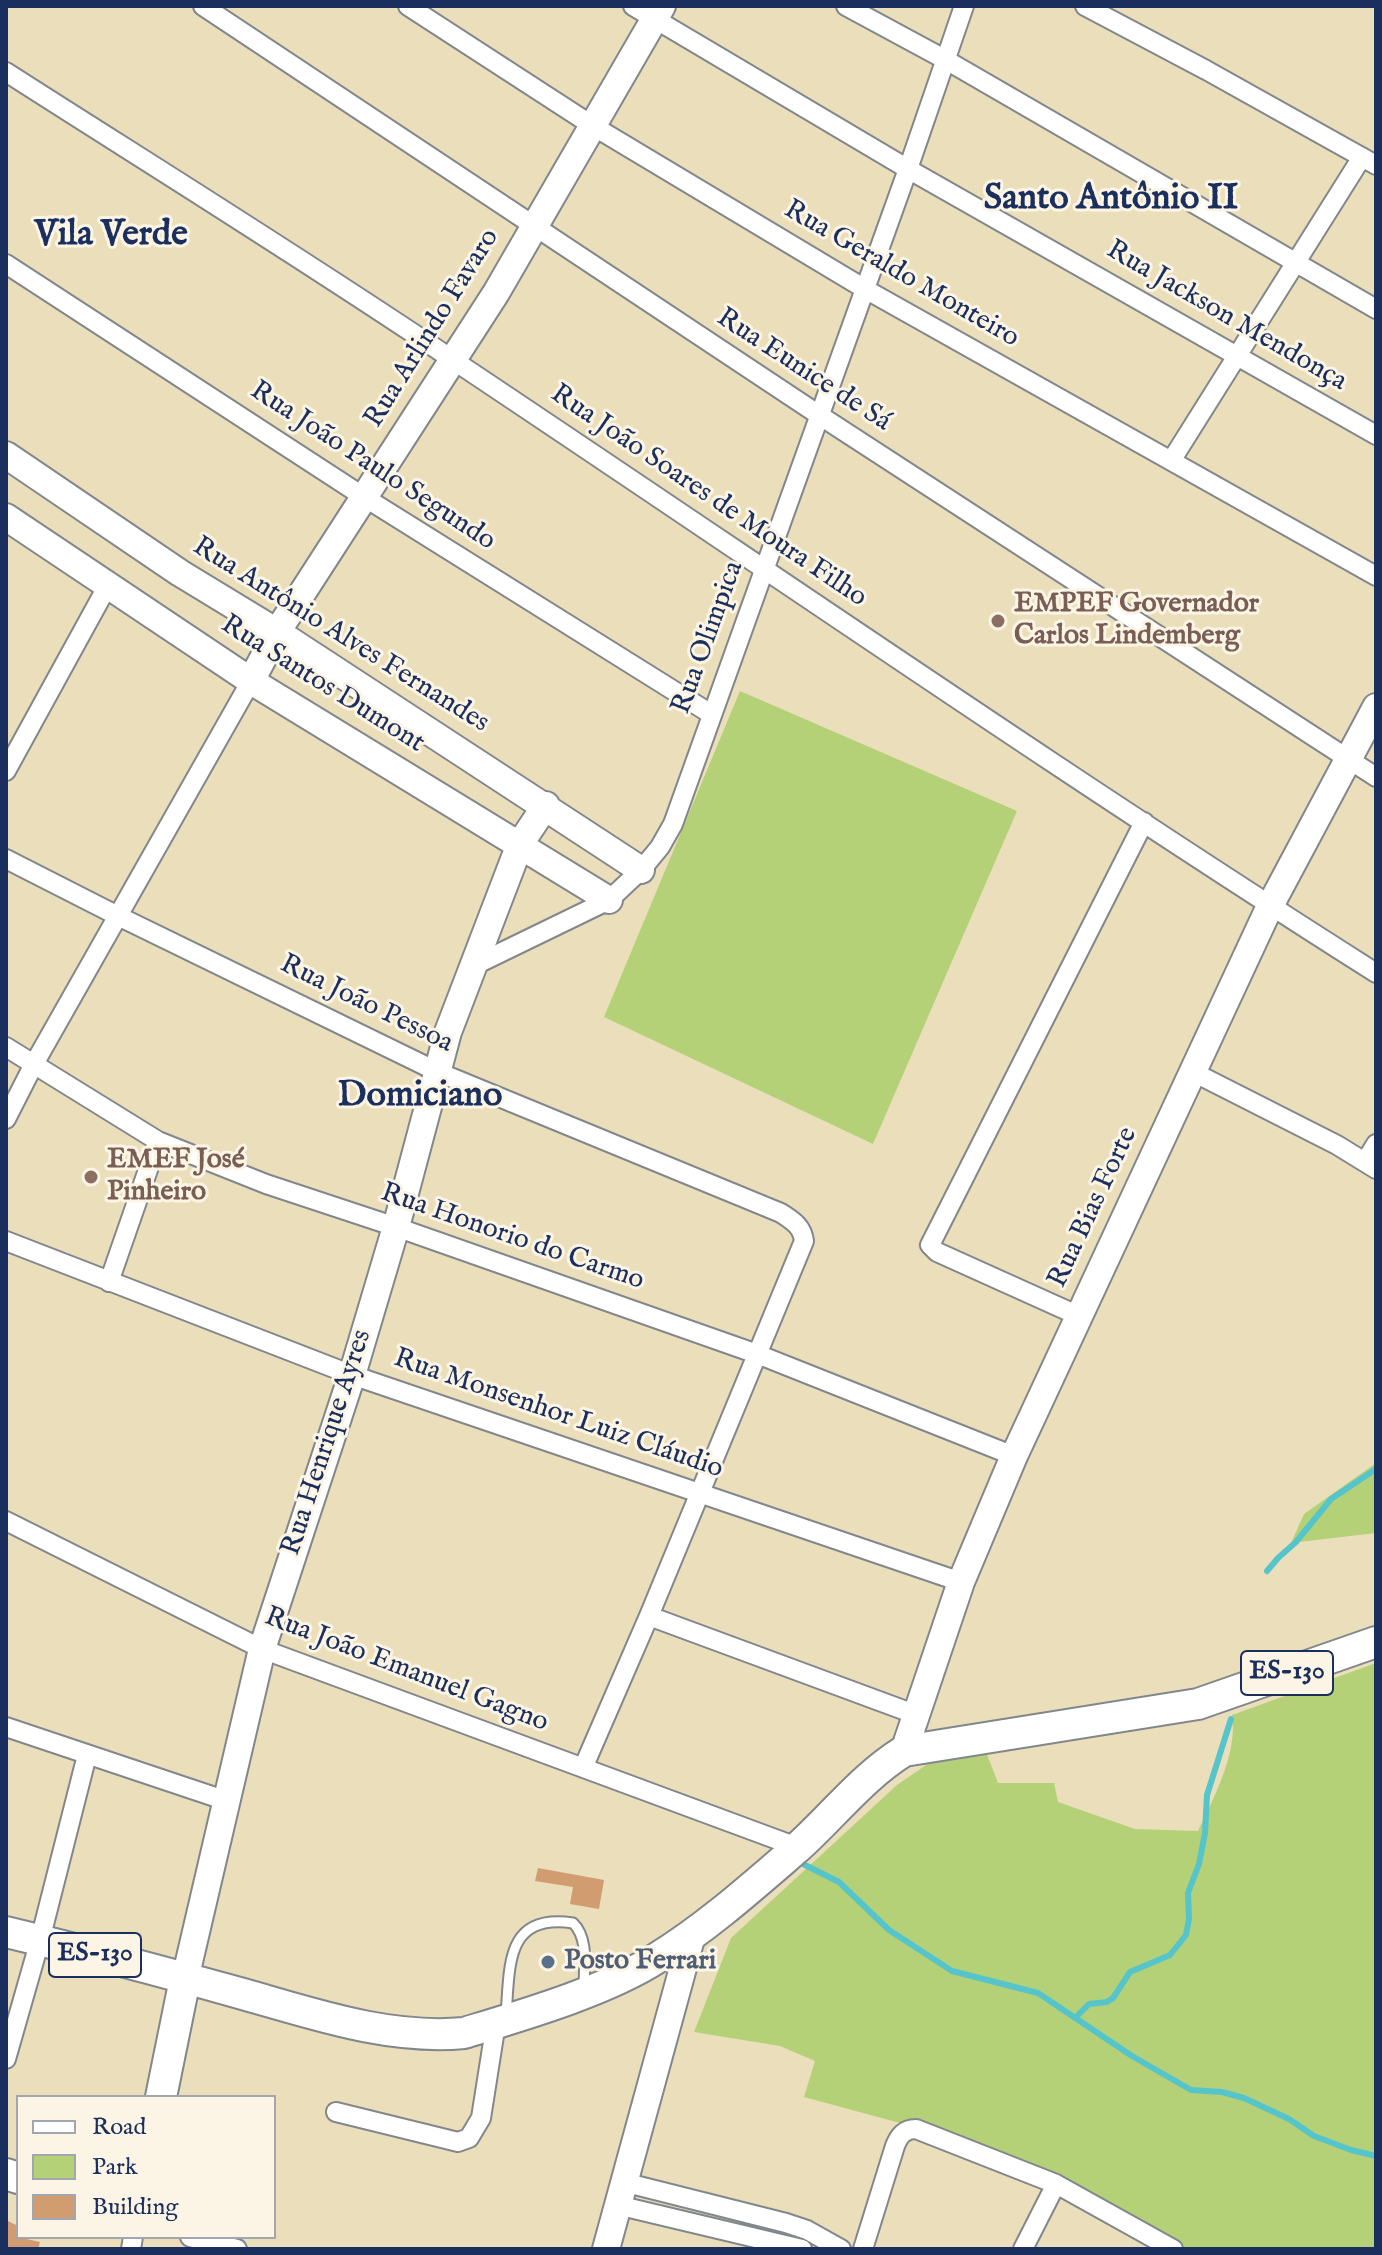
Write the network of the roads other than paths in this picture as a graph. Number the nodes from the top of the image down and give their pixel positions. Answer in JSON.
{"nodes":[{"id":1,"x":203,"y":6,"type":"edge"},
{"id":2,"x":408,"y":6,"type":"edge"},
{"id":3,"x":846,"y":6,"type":"edge"},
{"id":4,"x":964,"y":6,"type":"edge"},
{"id":5,"x":1085,"y":6,"type":"edge"},
{"id":6,"x":650,"y":10,"type":"edge"},
{"id":7,"x":946,"y":60,"type":"junction"},
{"id":8,"x":6,"y":72,"type":"edge"},
{"id":9,"x":593,"y":126,"type":"junction"},
{"id":10,"x":1369,"y":161,"type":"edge"},
{"id":11,"x":908,"y":169,"type":"junction"},
{"id":12,"x":534,"y":228,"type":"junction"},
{"id":13,"x":1295,"y":262,"type":"junction"},
{"id":14,"x":6,"y":264,"type":"edge"},
{"id":15,"x":865,"y":289,"type":"junction"},
{"id":16,"x":1376,"y":309,"type":"edge"},
{"id":17,"x":1237,"y":356,"type":"junction"},
{"id":18,"x":453,"y":359,"type":"junction"},
{"id":19,"x":819,"y":415,"type":"junction"},
{"id":20,"x":1376,"y":435,"type":"edge"},
{"id":21,"x":6,"y":455,"type":"edge"},
{"id":22,"x":1171,"y":461,"type":"junction"},
{"id":23,"x":364,"y":497,"type":"junction"},
{"id":24,"x":6,"y":518,"type":"edge"},
{"id":25,"x":762,"y":569,"type":"junction"},
{"id":26,"x":1376,"y":576,"type":"edge"},
{"id":27,"x":108,"y":585,"type":"junction"},
{"id":28,"x":277,"y":632,"type":"junction"},
{"id":29,"x":251,"y":681,"type":"junction"},
{"id":30,"x":1376,"y":707,"type":"edge"},
{"id":31,"x":711,"y":714,"type":"junction"},
{"id":32,"x":1349,"y":758,"type":"junction"},
{"id":33,"x":6,"y":771,"type":"edge"},
{"id":34,"x":1376,"y":777,"type":"edge"},
{"id":35,"x":546,"y":805,"type":"junction"},
{"id":36,"x":1144,"y":822,"type":"junction"},
{"id":37,"x":520,"y":844,"type":"junction"},
{"id":38,"x":6,"y":859,"type":"edge"},
{"id":39,"x":641,"y":870,"type":"junction"},
{"id":40,"x":609,"y":900,"type":"junction"},
{"id":41,"x":1270,"y":906,"type":"junction"},
{"id":42,"x":118,"y":916,"type":"junction"},
{"id":43,"x":471,"y":967,"type":"junction"},
{"id":44,"x":1376,"y":973,"type":"edge"},
{"id":45,"x":6,"y":1047,"type":"edge"},
{"id":46,"x":34,"y":1064,"type":"junction"},
{"id":47,"x":438,"y":1072,"type":"junction"},
{"id":48,"x":1193,"y":1072,"type":"junction"},
{"id":49,"x":6,"y":1119,"type":"edge"},
{"id":50,"x":158,"y":1141,"type":"junction"},
{"id":51,"x":1376,"y":1144,"type":"edge"},
{"id":52,"x":1370,"y":1166,"type":"edge"},
{"id":53,"x":396,"y":1227,"type":"junction"},
{"id":54,"x":6,"y":1241,"type":"edge"},
{"id":55,"x":109,"y":1282,"type":"junction"},
{"id":56,"x":1079,"y":1316,"type":"junction"},
{"id":57,"x":757,"y":1354,"type":"junction"},
{"id":58,"x":352,"y":1375,"type":"junction"},
{"id":59,"x":1014,"y":1456,"type":"junction"},
{"id":60,"x":700,"y":1493,"type":"junction"},
{"id":61,"x":6,"y":1521,"type":"edge"},
{"id":62,"x":961,"y":1582,"type":"junction"},
{"id":63,"x":649,"y":1616,"type":"junction"},
{"id":64,"x":1376,"y":1642,"type":"edge"},
{"id":65,"x":262,"y":1649,"type":"junction"},
{"id":66,"x":917,"y":1715,"type":"junction"},
{"id":67,"x":6,"y":1727,"type":"edge"},
{"id":68,"x":904,"y":1751,"type":"junction"},
{"id":69,"x":87,"y":1755,"type":"junction"},
{"id":70,"x":583,"y":1768,"type":"junction"},
{"id":71,"x":227,"y":1801,"type":"junction"},
{"id":72,"x":797,"y":1847,"type":"junction"},
{"id":73,"x":6,"y":1932,"type":"edge"},
{"id":74,"x":692,"y":1935,"type":"junction"},
{"id":75,"x":40,"y":1940,"type":"junction"},
{"id":76,"x":185,"y":1979,"type":"junction"},
{"id":77,"x":584,"y":1992,"type":"junction"},
{"id":78,"x":501,"y":2022,"type":"junction"},
{"id":79,"x":6,"y":2059,"type":"edge"},
{"id":80,"x":161,"y":2095,"type":"edge"},
{"id":81,"x":336,"y":2112,"type":"dead end"},
{"id":82,"x":1056,"y":2184,"type":"junction"},
{"id":83,"x":620,"y":2194,"type":"junction"},
{"id":84,"x":198,"y":2239,"type":"edge"},
{"id":85,"x":237,"y":2249,"type":"edge"},
{"id":86,"x":606,"y":2249,"type":"edge"},
{"id":87,"x":802,"y":2249,"type":"edge"},
{"id":88,"x":841,"y":2249,"type":"edge"},
{"id":89,"x":863,"y":2249,"type":"edge"},
{"id":90,"x":1023,"y":2249,"type":"edge"},
{"id":91,"x":1173,"y":2249,"type":"edge"}],
"edges":[{"from":1,"to":12,"type":"street","name":"Rua Eunice de Sá"},
{"from":2,"to":9,"type":"street","name":"Rua Geraldo Monteiro"},
{"from":3,"to":7,"type":"street"},
{"from":4,"to":7,"type":"street","name":"Rua Olimpica"},
{"from":5,"to":10,"type":"street"},
{"from":6,"to":9,"type":"street","name":"Rua Arlindo Favaro"},
{"from":6,"to":11,"type":"street","name":"Rua Jackson Mendonça"},
{"from":7,"to":11,"type":"street","name":"Rua Olimpica"},
{"from":7,"to":13,"type":"street"},
{"from":8,"to":18,"type":"street","name":"Rua João Soares de Moura Filho"},
{"from":9,"to":12,"type":"street","name":"Rua Arlindo Favaro"},
{"from":9,"to":15,"type":"street","name":"Rua Geraldo Monteiro"},
{"from":10,"to":13,"type":"street"},
{"from":11,"to":15,"type":"street","name":"Rua Olimpica"},
{"from":11,"to":17,"type":"street","name":"Rua Jackson Mendonça"},
{"from":12,"to":18,"type":"street","name":"Rua Arlindo Favaro"},
{"from":12,"to":19,"type":"street","name":"Rua Eunice de Sá"},
{"from":13,"to":16,"type":"street"},
{"from":13,"to":17,"type":"street"},
{"from":14,"to":23,"type":"street","name":"Rua João Paulo Segundo"},
{"from":15,"to":19,"type":"street","name":"Rua Olimpica"},
{"from":15,"to":22,"type":"street","name":"Rua Geraldo Monteiro"},
{"from":17,"to":20,"type":"street","name":"Rua Jackson Mendonça"},
{"from":17,"to":22,"type":"street"},
{"from":18,"to":23,"type":"street","name":"Rua Arlindo Favaro"},
{"from":18,"to":25,"type":"street","name":"Rua João Soares de Moura Filho"},
{"from":19,"to":25,"type":"street","name":"Rua Olimpica"},
{"from":19,"to":32,"type":"street","name":"Rua Eunice de Sá"},
{"from":21,"to":28,"type":"street","name":"Rua Antônio Alves Fernandes"},
{"from":22,"to":26,"type":"street","name":"Rua Geraldo Monteiro"},
{"from":23,"to":28,"type":"street","name":"Rua Arlindo Favaro"},
{"from":23,"to":31,"type":"street","name":"Rua João Paulo Segundo"},
{"from":24,"to":27,"type":"street","name":"Rua Santos Dumont"},
{"from":25,"to":31,"type":"street","name":"Rua Olimpica"},
{"from":25,"to":36,"type":"street","name":"Rua João Soares de Moura Filho"},
{"from":27,"to":29,"type":"street","name":"Rua Santos Dumont"},
{"from":27,"to":33,"type":"street"},
{"from":28,"to":29,"type":"street","name":"Rua Arlindo Favaro"},
{"from":28,"to":35,"type":"street","name":"Rua Antônio Alves Fernandes"},
{"from":29,"to":37,"type":"street","name":"Rua Santos Dumont"},
{"from":29,"to":42,"type":"street"},
{"from":30,"to":32,"type":"street","name":"Rua Bias Forte"},
{"from":31,"to":39,"type":"street","name":"Rua Olimpica"},
{"from":32,"to":34,"type":"street","name":"Rua Eunice de Sá"},
{"from":32,"to":41,"type":"street","name":"Rua Bias Forte"},
{"from":35,"to":37,"type":"street","name":"Rua Henrique Ayres"},
{"from":35,"to":39,"type":"street","name":"Rua Antônio Alves Fernandes"},
{"from":36,"to":41,"type":"street","name":"Rua João Soares de Moura Filho"},
{"from":36,"to":56,"type":"street"},
{"from":37,"to":40,"type":"street","name":"Rua Santos Dumont"},
{"from":37,"to":43,"type":"street","name":"Rua Henrique Ayres"},
{"from":38,"to":42,"type":"street","name":"Rua João Pessoa"},
{"from":39,"to":40,"type":"street","name":"Rua Olimpica"},
{"from":40,"to":43,"type":"street","name":"Rua Olimpica"},
{"from":41,"to":44,"type":"street","name":"Rua João Soares de Moura Filho"},
{"from":41,"to":48,"type":"street","name":"Rua Bias Forte"},
{"from":42,"to":46,"type":"street"},
{"from":42,"to":47,"type":"street","name":"Rua João Pessoa"},
{"from":43,"to":47,"type":"street","name":"Rua Henrique Ayres"},
{"from":45,"to":46,"type":"street","name":"Rua Honorio do Carmo"},
{"from":46,"to":49,"type":"street"},
{"from":46,"to":50,"type":"street","name":"Rua Honorio do Carmo"},
{"from":47,"to":53,"type":"street","name":"Rua Henrique Ayres"},
{"from":47,"to":57,"type":"street","name":"Rua João Pessoa"},
{"from":48,"to":52,"type":"street"},
{"from":48,"to":56,"type":"street","name":"Rua Bias Forte"},
{"from":50,"to":53,"type":"street","name":"Rua Honorio do Carmo"},
{"from":50,"to":55,"type":"street"},
{"from":51,"to":52,"type":"street"},
{"from":53,"to":57,"type":"street","name":"Rua Honorio do Carmo"},
{"from":53,"to":58,"type":"street","name":"Rua Henrique Ayres"},
{"from":54,"to":55,"type":"street","name":"Rua Monsenhor Luiz Cláudio"},
{"from":55,"to":58,"type":"street","name":"Rua Monsenhor Luiz Cláudio"},
{"from":56,"to":59,"type":"street","name":"Rua Bias Forte"},
{"from":57,"to":59,"type":"street","name":"Rua Honorio do Carmo"},
{"from":57,"to":60,"type":"street"},
{"from":58,"to":60,"type":"street","name":"Rua Monsenhor Luiz Cláudio"},
{"from":58,"to":65,"type":"street","name":"Rua Henrique Ayres"},
{"from":59,"to":62,"type":"street","name":"Rua Bias Forte"},
{"from":60,"to":62,"type":"street","name":"Rua Monsenhor Luiz Cláudio"},
{"from":60,"to":63,"type":"street"},
{"from":61,"to":65,"type":"street","name":"Rua João Emanuel Gagno"},
{"from":62,"to":66,"type":"street","name":"Rua Bias Forte"},
{"from":63,"to":66,"type":"street"},
{"from":63,"to":70,"type":"street"},
{"from":64,"to":68,"type":"main road","number":"ES-130"},
{"from":65,"to":70,"type":"street","name":"Rua João Emanuel Gagno"},
{"from":65,"to":71,"type":"street","name":"Rua Henrique Ayres"},
{"from":66,"to":68,"type":"street","name":"Rua Bias Forte"},
{"from":67,"to":69,"type":"street"},
{"from":68,"to":72,"type":"main road","number":"ES-130"},
{"from":69,"to":71,"type":"street"},
{"from":69,"to":75,"type":"street"},
{"from":70,"to":72,"type":"street","name":"Rua João Emanuel Gagno"},
{"from":71,"to":76,"type":"street","name":"Rua Henrique Ayres"},
{"from":72,"to":74,"type":"main road","number":"ES-130"},
{"from":73,"to":75,"type":"main road","number":"ES-130"},
{"from":74,"to":77,"type":"main road","number":"ES-130"},
{"from":74,"to":83,"type":"street"},
{"from":75,"to":76,"type":"main road","number":"ES-130"},
{"from":75,"to":79,"type":"street"},
{"from":76,"to":78,"type":"main road","number":"ES-130"},
{"from":76,"to":80,"type":"main road","name":"Rua Henrique Ayres"},
{"from":77,"to":78,"type":"main road","number":"ES-130"},
{"from":77,"to":78,"type":"lane"},
{"from":78,"to":81,"type":"street"},
{"from":82,"to":89,"type":"street"},
{"from":82,"to":90,"type":"street"},
{"from":82,"to":91,"type":"street"},
{"from":83,"to":86,"type":"street"},
{"from":83,"to":87,"type":"street"},
{"from":83,"to":88,"type":"street"},
{"from":84,"to":85,"type":"street"}]}
